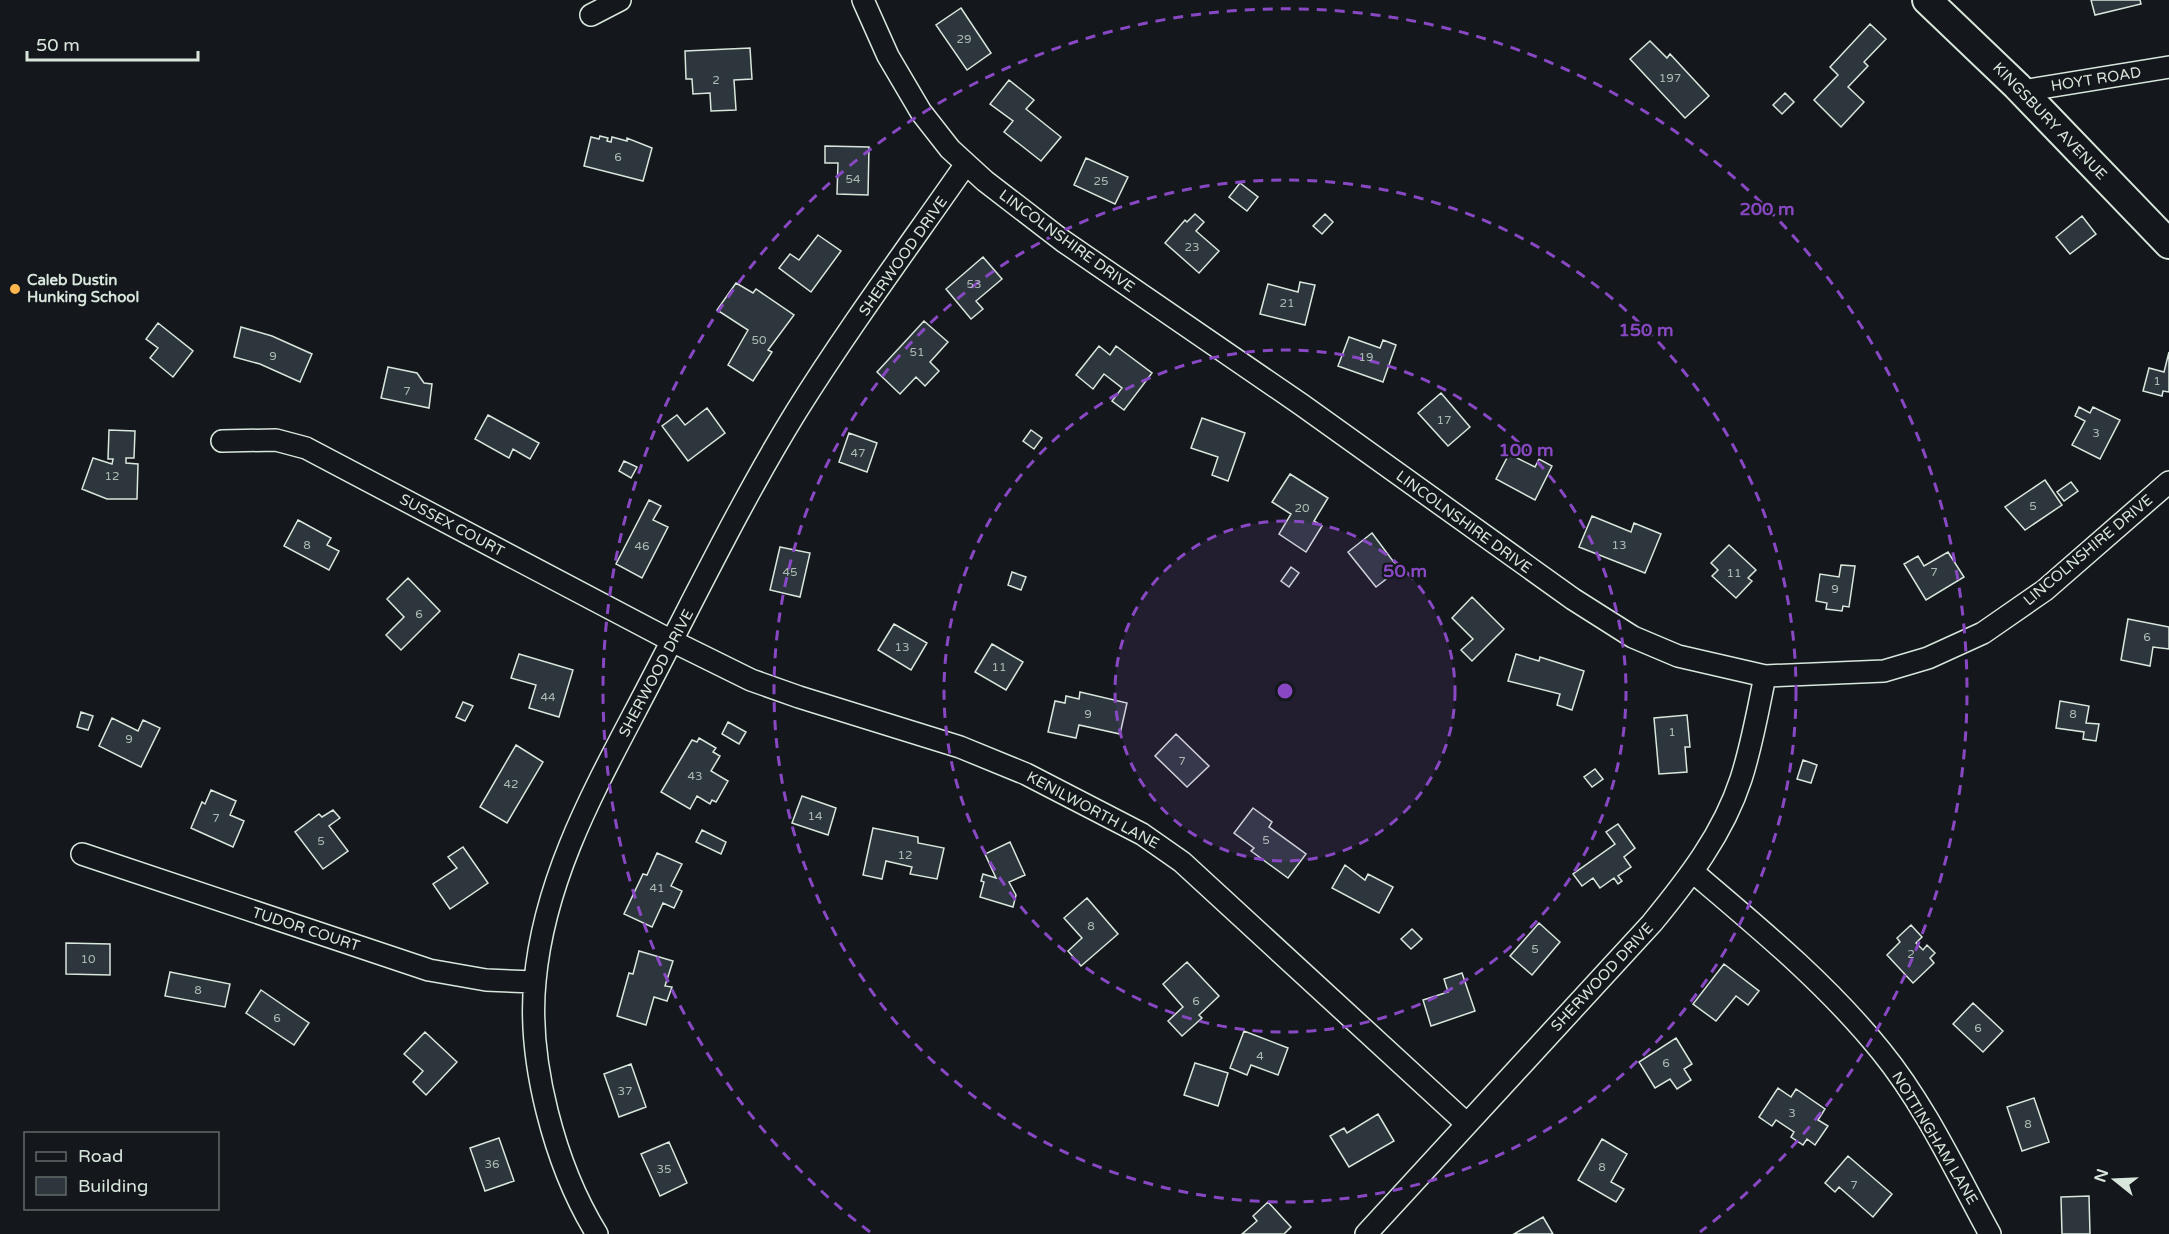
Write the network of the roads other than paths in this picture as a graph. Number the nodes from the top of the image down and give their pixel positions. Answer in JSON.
{"nodes":[{"id":1,"x":620,"y":0,"type":"edge"},
{"id":2,"x":863,"y":0,"type":"edge"},
{"id":3,"x":1927,"y":0,"type":"edge"},
{"id":4,"x":591,"y":15,"type":"dead end"},
{"id":5,"x":2169,"y":68,"type":"edge"},
{"id":6,"x":2022,"y":91,"type":"junction"},
{"id":7,"x":966,"y":164,"type":"junction"},
{"id":8,"x":2169,"y":244,"type":"edge"},
{"id":9,"x":222,"y":441,"type":"dead end"},
{"id":10,"x":2169,"y":482,"type":"edge"},
{"id":11,"x":672,"y":641,"type":"junction"},
{"id":12,"x":1765,"y":676,"type":"junction"},
{"id":13,"x":82,"y":854,"type":"dead end"},
{"id":14,"x":1693,"y":872,"type":"junction"},
{"id":15,"x":535,"y":982,"type":"junction"},
{"id":16,"x":1467,"y":1124,"type":"junction"},
{"id":17,"x":597,"y":1234,"type":"edge"},
{"id":18,"x":1366,"y":1234,"type":"edge"},
{"id":19,"x":1990,"y":1234,"type":"edge"}],
"edges":[{"from":1,"to":4,"type":"street"},
{"from":2,"to":7,"type":"street","name":"LINCOLNSHIRE DRIVE"},
{"from":3,"to":6,"type":"main road","name":"KINGSBURY AVENUE"},
{"from":5,"to":6,"type":"street","name":"HOYT ROAD"},
{"from":6,"to":8,"type":"main road","name":"KINGSBURY AVENUE"},
{"from":7,"to":11,"type":"street","name":"SHERWOOD DRIVE"},
{"from":7,"to":12,"type":"street","name":"LINCOLNSHIRE DRIVE"},
{"from":9,"to":11,"type":"street","name":"SUSSEX COURT"},
{"from":10,"to":12,"type":"street","name":"LINCOLNSHIRE DRIVE"},
{"from":11,"to":15,"type":"street","name":"SHERWOOD DRIVE"},
{"from":11,"to":16,"type":"street","name":"KENILWORTH LANE"},
{"from":12,"to":14,"type":"street","name":"SHERWOOD DRIVE"},
{"from":13,"to":15,"type":"street","name":"TUDOR COURT"},
{"from":14,"to":16,"type":"street","name":"SHERWOOD DRIVE"},
{"from":14,"to":19,"type":"street","name":"NOTTINGHAM LANE"},
{"from":15,"to":17,"type":"street","name":"SHERWOOD DRIVE"},
{"from":16,"to":18,"type":"street","name":"SHERWOOD DRIVE"}]}
